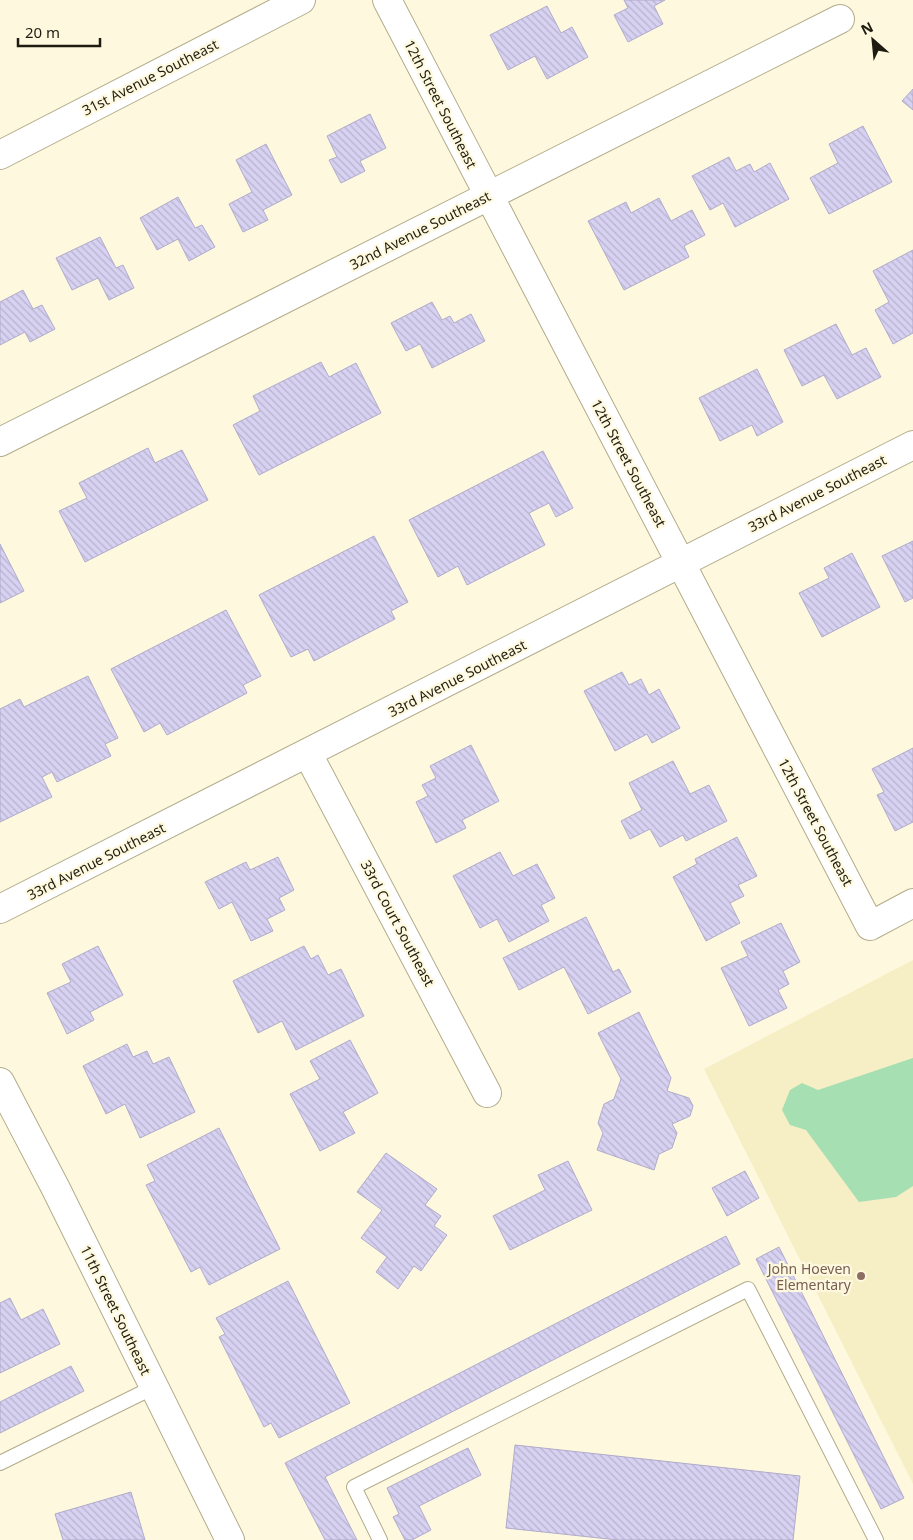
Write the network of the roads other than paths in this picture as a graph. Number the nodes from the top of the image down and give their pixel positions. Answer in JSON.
{"nodes":[{"id":1,"x":301,"y":0,"type":"edge"},
{"id":2,"x":387,"y":0,"type":"edge"},
{"id":3,"x":840,"y":19,"type":"dead end"},
{"id":4,"x":0,"y":155,"type":"edge"},
{"id":5,"x":489,"y":196,"type":"junction"},
{"id":6,"x":0,"y":442,"type":"edge"},
{"id":7,"x":913,"y":445,"type":"edge"},
{"id":8,"x":681,"y":563,"type":"junction"},
{"id":9,"x":308,"y":754,"type":"junction"},
{"id":10,"x":913,"y":903,"type":"edge"},
{"id":11,"x":0,"y":910,"type":"edge"},
{"id":12,"x":0,"y":1082,"type":"edge"},
{"id":13,"x":487,"y":1093,"type":"dead end"},
{"id":14,"x":154,"y":1387,"type":"junction"},
{"id":15,"x":0,"y":1463,"type":"edge"},
{"id":16,"x":230,"y":1540,"type":"edge"},
{"id":17,"x":380,"y":1540,"type":"edge"},
{"id":18,"x":876,"y":1540,"type":"edge"}],
"edges":[{"from":1,"to":4,"type":"street","name":"31st Avenue Southeast"},
{"from":2,"to":5,"type":"street","name":"12th Street Southeast"},
{"from":3,"to":5,"type":"street","name":"32nd Avenue Southeast"},
{"from":5,"to":6,"type":"street","name":"32nd Avenue Southeast"},
{"from":5,"to":8,"type":"street","name":"12th Street Southeast"},
{"from":7,"to":8,"type":"street","name":"33rd Avenue Southeast"},
{"from":8,"to":9,"type":"street","name":"33rd Avenue Southeast"},
{"from":8,"to":10,"type":"street","name":"12th Street Southeast"},
{"from":9,"to":11,"type":"street","name":"33rd Avenue Southeast"},
{"from":9,"to":13,"type":"street","name":"33rd Court Southeast"},
{"from":12,"to":14,"type":"street","name":"11th Street Southeast"},
{"from":14,"to":15,"type":"lane"},
{"from":14,"to":16,"type":"street","name":"11th Street Southeast"},
{"from":17,"to":18,"type":"lane"}]}
